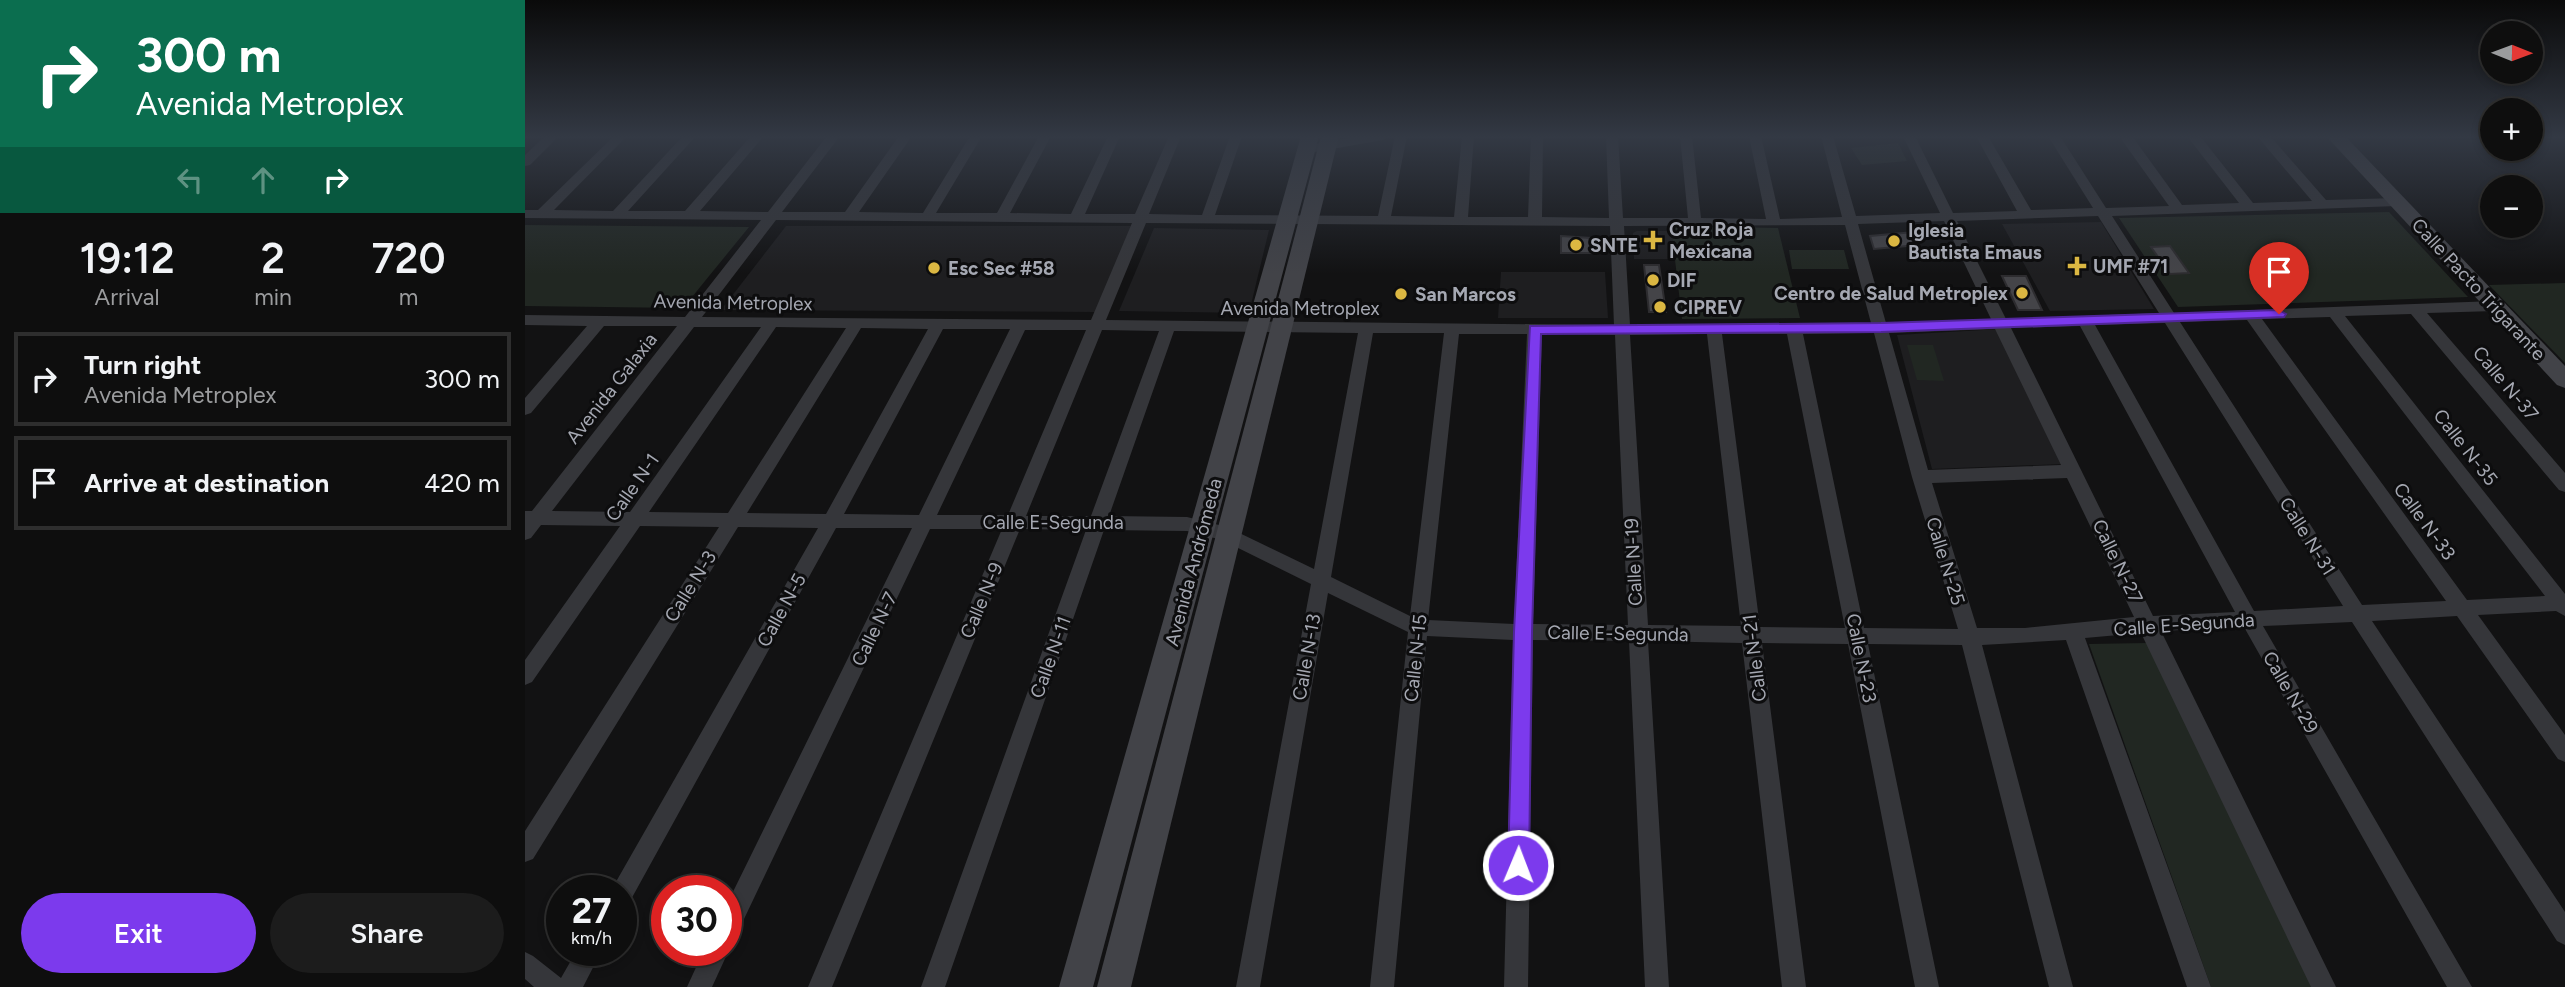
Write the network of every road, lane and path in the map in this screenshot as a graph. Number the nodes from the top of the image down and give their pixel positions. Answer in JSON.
{"nodes":[{"id":1,"x":574,"y":182,"type":"edge"},
{"id":2,"x":647,"y":182,"type":"edge"},
{"id":3,"x":718,"y":182,"type":"edge"},
{"id":4,"x":798,"y":182,"type":"edge"},
{"id":5,"x":873,"y":182,"type":"edge"},
{"id":6,"x":948,"y":182,"type":"edge"},
{"id":7,"x":1020,"y":182,"type":"edge"},
{"id":8,"x":1093,"y":182,"type":"edge"},
{"id":9,"x":1155,"y":182,"type":"edge"},
{"id":10,"x":1220,"y":182,"type":"edge"},
{"id":11,"x":1308,"y":182,"type":"edge"},
{"id":12,"x":1392,"y":182,"type":"edge"},
{"id":13,"x":1464,"y":182,"type":"edge"},
{"id":14,"x":1536,"y":182,"type":"edge"},
{"id":15,"x":1614,"y":182,"type":"edge"},
{"id":16,"x":1690,"y":182,"type":"edge"},
{"id":17,"x":1765,"y":182,"type":"edge"},
{"id":18,"x":1840,"y":182,"type":"edge"},
{"id":19,"x":1931,"y":182,"type":"edge"},
{"id":20,"x":2008,"y":182,"type":"edge"},
{"id":21,"x":2084,"y":182,"type":"edge"},
{"id":22,"x":2158,"y":182,"type":"edge"},
{"id":23,"x":2229,"y":182,"type":"edge"},
{"id":24,"x":2303,"y":182,"type":"edge"},
{"id":25,"x":2378,"y":182,"type":"edge"},
{"id":26,"x":2397,"y":202,"type":"junction"},
{"id":27,"x":2322,"y":204,"type":"junction"},
{"id":28,"x":2248,"y":206,"type":"junction"},
{"id":29,"x":2178,"y":209,"type":"junction"},
{"id":30,"x":2103,"y":211,"type":"junction"},
{"id":31,"x":525,"y":214,"type":"edge"},
{"id":32,"x":542,"y":214,"type":"junction"},
{"id":33,"x":617,"y":215,"type":"junction"},
{"id":34,"x":689,"y":215,"type":"junction"},
{"id":35,"x":2026,"y":215,"type":"junction"},
{"id":36,"x":771,"y":216,"type":"junction"},
{"id":37,"x":849,"y":216,"type":"junction"},
{"id":38,"x":927,"y":217,"type":"junction"},
{"id":39,"x":1001,"y":218,"type":"junction"},
{"id":40,"x":1076,"y":218,"type":"junction"},
{"id":41,"x":1140,"y":218,"type":"junction"},
{"id":42,"x":1949,"y":218,"type":"junction"},
{"id":43,"x":1207,"y":219,"type":"junction"},
{"id":44,"x":1298,"y":219,"type":"junction"},
{"id":45,"x":1384,"y":219,"type":"junction"},
{"id":46,"x":1461,"y":220,"type":"junction"},
{"id":47,"x":1535,"y":221,"type":"junction"},
{"id":48,"x":1615,"y":222,"type":"junction"},
{"id":49,"x":1695,"y":223,"type":"junction"},
{"id":50,"x":1774,"y":223,"type":"junction"},
{"id":51,"x":1851,"y":223,"type":"junction"},
{"id":52,"x":2495,"y":306,"type":"junction"},
{"id":53,"x":2415,"y":309,"type":"junction"},
{"id":54,"x":2334,"y":312,"type":"junction"},
{"id":55,"x":2251,"y":315,"type":"junction"},
{"id":56,"x":2170,"y":318,"type":"junction"},
{"id":57,"x":525,"y":320,"type":"edge"},
{"id":58,"x":600,"y":320,"type":"junction"},
{"id":59,"x":691,"y":320,"type":"junction"},
{"id":60,"x":2085,"y":321,"type":"junction"},
{"id":61,"x":772,"y":322,"type":"junction"},
{"id":62,"x":857,"y":323,"type":"junction"},
{"id":63,"x":2002,"y":323,"type":"junction"},
{"id":64,"x":939,"y":324,"type":"junction"},
{"id":65,"x":1020,"y":324,"type":"junction"},
{"id":66,"x":1095,"y":325,"type":"junction"},
{"id":67,"x":1168,"y":326,"type":"junction"},
{"id":68,"x":1268,"y":327,"type":"junction"},
{"id":69,"x":1366,"y":328,"type":"junction"},
{"id":70,"x":1794,"y":328,"type":"junction"},
{"id":71,"x":1881,"y":328,"type":"junction"},
{"id":72,"x":1452,"y":329,"type":"junction"},
{"id":73,"x":1535,"y":329,"type":"junction"},
{"id":74,"x":1714,"y":329,"type":"junction"},
{"id":75,"x":1621,"y":330,"type":"junction"},
{"id":76,"x":2565,"y":380,"type":"edge"},
{"id":77,"x":525,"y":409,"type":"edge"},
{"id":78,"x":2074,"y":471,"type":"junction"},
{"id":79,"x":1920,"y":477,"type":"junction"},
{"id":80,"x":2565,"y":485,"type":"edge"},
{"id":81,"x":531,"y":518,"type":"edge"},
{"id":82,"x":635,"y":519,"type":"junction"},
{"id":83,"x":832,"y":519,"type":"junction"},
{"id":84,"x":732,"y":520,"type":"junction"},
{"id":85,"x":926,"y":521,"type":"junction"},
{"id":86,"x":1015,"y":521,"type":"junction"},
{"id":87,"x":1100,"y":522,"type":"junction"},
{"id":88,"x":1215,"y":530,"type":"junction"},
{"id":89,"x":525,"y":533,"type":"edge"},
{"id":90,"x":1319,"y":580,"type":"junction"},
{"id":91,"x":2564,"y":605,"type":"edge"},
{"id":92,"x":2462,"y":608,"type":"junction"},
{"id":93,"x":2357,"y":613,"type":"junction"},
{"id":94,"x":2249,"y":619,"type":"junction"},
{"id":95,"x":2148,"y":624,"type":"junction"},
{"id":96,"x":1418,"y":627,"type":"junction"},
{"id":97,"x":1523,"y":632,"type":"junction"},
{"id":98,"x":1638,"y":633,"type":"junction"},
{"id":99,"x":2073,"y":633,"type":"junction"},
{"id":100,"x":1751,"y":634,"type":"junction"},
{"id":101,"x":1858,"y":636,"type":"junction"},
{"id":102,"x":1970,"y":637,"type":"junction"},
{"id":103,"x":525,"y":676,"type":"edge"},
{"id":104,"x":2565,"y":752,"type":"edge"},
{"id":105,"x":525,"y":851,"type":"edge"},
{"id":106,"x":632,"y":875,"type":"edge"},
{"id":107,"x":742,"y":899,"type":"edge"},
{"id":108,"x":2565,"y":933,"type":"edge"},
{"id":109,"x":525,"y":964,"type":"edge"},
{"id":110,"x":581,"y":966,"type":"edge"},
{"id":111,"x":709,"y":966,"type":"edge"},
{"id":112,"x":554,"y":987,"type":"edge"},
{"id":113,"x":569,"y":987,"type":"edge"},
{"id":114,"x":699,"y":987,"type":"edge"},
{"id":115,"x":820,"y":987,"type":"edge"},
{"id":116,"x":933,"y":987,"type":"edge"},
{"id":117,"x":1076,"y":987,"type":"edge"},
{"id":118,"x":1114,"y":987,"type":"edge"},
{"id":119,"x":1248,"y":987,"type":"edge"},
{"id":120,"x":1382,"y":987,"type":"edge"},
{"id":121,"x":1516,"y":987,"type":"edge"},
{"id":122,"x":1657,"y":987,"type":"edge"},
{"id":123,"x":1794,"y":987,"type":"edge"},
{"id":124,"x":1927,"y":987,"type":"edge"},
{"id":125,"x":2061,"y":987,"type":"edge"},
{"id":126,"x":2199,"y":987,"type":"edge"},
{"id":127,"x":2325,"y":987,"type":"edge"},
{"id":128,"x":2460,"y":987,"type":"edge"}],
"edges":[{"from":1,"to":32,"type":"street"},
{"from":2,"to":33,"type":"street"},
{"from":3,"to":34,"type":"street"},
{"from":4,"to":36,"type":"street","name":"Avenida Galaxia"},
{"from":5,"to":37,"type":"street"},
{"from":6,"to":38,"type":"street"},
{"from":7,"to":39,"type":"street"},
{"from":8,"to":40,"type":"street"},
{"from":9,"to":41,"type":"street","name":"Calle N-9"},
{"from":10,"to":43,"type":"street"},
{"from":11,"to":44,"type":"street","name":"Avenida Andrómeda"},
{"from":12,"to":45,"type":"street"},
{"from":13,"to":46,"type":"street"},
{"from":14,"to":47,"type":"street"},
{"from":15,"to":48,"type":"street","name":"Calle N-19"},
{"from":16,"to":49,"type":"street"},
{"from":17,"to":50,"type":"street"},
{"from":18,"to":51,"type":"street","name":"Calle N-25"},
{"from":19,"to":42,"type":"street","name":"Calle N-27"},
{"from":20,"to":35,"type":"street"},
{"from":21,"to":30,"type":"street","name":"Calle N-31"},
{"from":22,"to":29,"type":"street"},
{"from":23,"to":28,"type":"street"},
{"from":24,"to":27,"type":"street"},
{"from":25,"to":26,"type":"street","name":"Calle Pacto Trigarante"},
{"from":26,"to":27,"type":"street"},
{"from":26,"to":52,"type":"street","name":"Calle Pacto Trigarante"},
{"from":27,"to":28,"type":"street"},
{"from":28,"to":29,"type":"street"},
{"from":29,"to":30,"type":"street"},
{"from":30,"to":35,"type":"street"},
{"from":30,"to":56,"type":"street","name":"Calle N-31"},
{"from":31,"to":32,"type":"street"},
{"from":32,"to":33,"type":"street"},
{"from":33,"to":34,"type":"street"},
{"from":34,"to":36,"type":"street"},
{"from":35,"to":42,"type":"street"},
{"from":36,"to":37,"type":"street"},
{"from":36,"to":59,"type":"street","name":"Avenida Galaxia"},
{"from":37,"to":38,"type":"street"},
{"from":38,"to":39,"type":"street"},
{"from":39,"to":40,"type":"street"},
{"from":40,"to":41,"type":"street"},
{"from":41,"to":43,"type":"street"},
{"from":41,"to":66,"type":"street","name":"Calle N-9"},
{"from":42,"to":51,"type":"street"},
{"from":42,"to":63,"type":"street","name":"Calle N-27"},
{"from":43,"to":44,"type":"street"},
{"from":44,"to":45,"type":"street"},
{"from":44,"to":68,"type":"street","name":"Avenida Andrómeda"},
{"from":45,"to":46,"type":"street"},
{"from":46,"to":47,"type":"street"},
{"from":47,"to":48,"type":"street"},
{"from":48,"to":49,"type":"street"},
{"from":48,"to":75,"type":"street","name":"Calle N-19"},
{"from":49,"to":50,"type":"street"},
{"from":50,"to":51,"type":"street"},
{"from":51,"to":71,"type":"street","name":"Calle N-25"},
{"from":52,"to":53,"type":"street","name":"Avenida Metroplex"},
{"from":52,"to":76,"type":"street","name":"Calle Pacto Trigarante"},
{"from":53,"to":54,"type":"street","name":"Avenida Metroplex"},
{"from":53,"to":80,"type":"street","name":"Calle N-37"},
{"from":54,"to":55,"type":"street","name":"Avenida Metroplex"},
{"from":54,"to":91,"type":"street","name":"Calle N-35"},
{"from":55,"to":56,"type":"street","name":"Avenida Metroplex"},
{"from":55,"to":92,"type":"street","name":"Calle N-33"},
{"from":56,"to":60,"type":"street","name":"Avenida Metroplex"},
{"from":56,"to":93,"type":"street","name":"Calle N-31"},
{"from":57,"to":58,"type":"street","name":"Avenida Metroplex"},
{"from":58,"to":59,"type":"street","name":"Avenida Metroplex"},
{"from":58,"to":77,"type":"street"},
{"from":59,"to":61,"type":"street","name":"Avenida Metroplex"},
{"from":59,"to":81,"type":"street","name":"Avenida Galaxia"},
{"from":60,"to":63,"type":"street","name":"Avenida Metroplex"},
{"from":60,"to":94,"type":"street","name":"Calle N-29"},
{"from":61,"to":62,"type":"street","name":"Avenida Metroplex"},
{"from":61,"to":82,"type":"street","name":"Calle N-1"},
{"from":62,"to":64,"type":"street","name":"Avenida Metroplex"},
{"from":62,"to":84,"type":"street","name":"Calle N-3"},
{"from":63,"to":71,"type":"street","name":"Avenida Metroplex"},
{"from":63,"to":78,"type":"street","name":"Calle N-27"},
{"from":64,"to":65,"type":"street","name":"Avenida Metroplex"},
{"from":64,"to":83,"type":"street","name":"Calle N-5"},
{"from":65,"to":66,"type":"street","name":"Avenida Metroplex"},
{"from":65,"to":85,"type":"street","name":"Calle N-7"},
{"from":66,"to":67,"type":"street","name":"Avenida Metroplex"},
{"from":66,"to":86,"type":"street","name":"Calle N-9"},
{"from":67,"to":68,"type":"street","name":"Avenida Metroplex"},
{"from":67,"to":87,"type":"street","name":"Calle N-11"},
{"from":68,"to":69,"type":"street","name":"Avenida Metroplex"},
{"from":68,"to":88,"type":"street","name":"Avenida Andrómeda"},
{"from":69,"to":72,"type":"street","name":"Avenida Metroplex"},
{"from":69,"to":90,"type":"street","name":"Calle N-13"},
{"from":70,"to":71,"type":"street","name":"Avenida Metroplex"},
{"from":70,"to":74,"type":"street","name":"Avenida Metroplex"},
{"from":70,"to":101,"type":"street","name":"Calle N-23"},
{"from":71,"to":79,"type":"street","name":"Calle N-25"},
{"from":72,"to":73,"type":"street","name":"Avenida Metroplex"},
{"from":72,"to":96,"type":"street","name":"Calle N-15"},
{"from":73,"to":75,"type":"street","name":"Avenida Metroplex"},
{"from":73,"to":97,"type":"street"},
{"from":74,"to":75,"type":"street","name":"Avenida Metroplex"},
{"from":74,"to":100,"type":"street","name":"Calle N-21"},
{"from":75,"to":98,"type":"street","name":"Calle N-19"},
{"from":78,"to":79,"type":"street"},
{"from":78,"to":95,"type":"street","name":"Calle N-27"},
{"from":79,"to":102,"type":"street","name":"Calle N-25"},
{"from":81,"to":82,"type":"street","name":"Calle E-Segunda"},
{"from":81,"to":89,"type":"street","name":"Avenida Galaxia"},
{"from":82,"to":84,"type":"street","name":"Calle E-Segunda"},
{"from":82,"to":103,"type":"street","name":"Calle N-1"},
{"from":83,"to":84,"type":"street","name":"Calle E-Segunda"},
{"from":83,"to":85,"type":"street","name":"Calle E-Segunda"},
{"from":83,"to":106,"type":"street","name":"Calle N-5"},
{"from":84,"to":105,"type":"street","name":"Calle N-3"},
{"from":85,"to":86,"type":"street","name":"Calle E-Segunda"},
{"from":85,"to":107,"type":"street","name":"Calle N-7"},
{"from":86,"to":87,"type":"street","name":"Calle E-Segunda"},
{"from":86,"to":115,"type":"street","name":"Calle N-9"},
{"from":87,"to":88,"type":"street","name":"Calle E-Segunda"},
{"from":87,"to":116,"type":"street","name":"Calle N-11"},
{"from":88,"to":90,"type":"street","name":"Calle E-Segunda"},
{"from":88,"to":117,"type":"street","name":"Avenida Andrómeda"},
{"from":88,"to":118,"type":"street","name":"Avenida Andrómeda"},
{"from":90,"to":96,"type":"street","name":"Calle E-Segunda"},
{"from":90,"to":119,"type":"street","name":"Calle N-13"},
{"from":91,"to":92,"type":"street","name":"Calle E-Segunda"},
{"from":92,"to":93,"type":"street","name":"Calle E-Segunda"},
{"from":92,"to":104,"type":"street","name":"Calle N-33"},
{"from":93,"to":94,"type":"street","name":"Calle E-Segunda"},
{"from":93,"to":108,"type":"street","name":"Calle N-31"},
{"from":94,"to":95,"type":"street","name":"Calle E-Segunda"},
{"from":94,"to":128,"type":"street","name":"Calle N-29"},
{"from":95,"to":99,"type":"street","name":"Calle E-Segunda"},
{"from":95,"to":127,"type":"street","name":"Calle N-27"},
{"from":96,"to":97,"type":"street","name":"Calle E-Segunda"},
{"from":96,"to":120,"type":"street","name":"Calle N-15"},
{"from":97,"to":98,"type":"street","name":"Calle E-Segunda"},
{"from":97,"to":121,"type":"street"},
{"from":98,"to":100,"type":"street","name":"Calle E-Segunda"},
{"from":98,"to":122,"type":"street","name":"Calle N-19"},
{"from":99,"to":102,"type":"street","name":"Calle E-Segunda"},
{"from":99,"to":126,"type":"street"},
{"from":100,"to":101,"type":"street","name":"Calle E-Segunda"},
{"from":100,"to":123,"type":"street","name":"Calle N-21"},
{"from":101,"to":102,"type":"street","name":"Calle E-Segunda"},
{"from":101,"to":124,"type":"street","name":"Calle N-23"},
{"from":102,"to":125,"type":"street","name":"Calle N-25"},
{"from":109,"to":112,"type":"street"},
{"from":110,"to":113,"type":"street"},
{"from":111,"to":114,"type":"street"}]}
